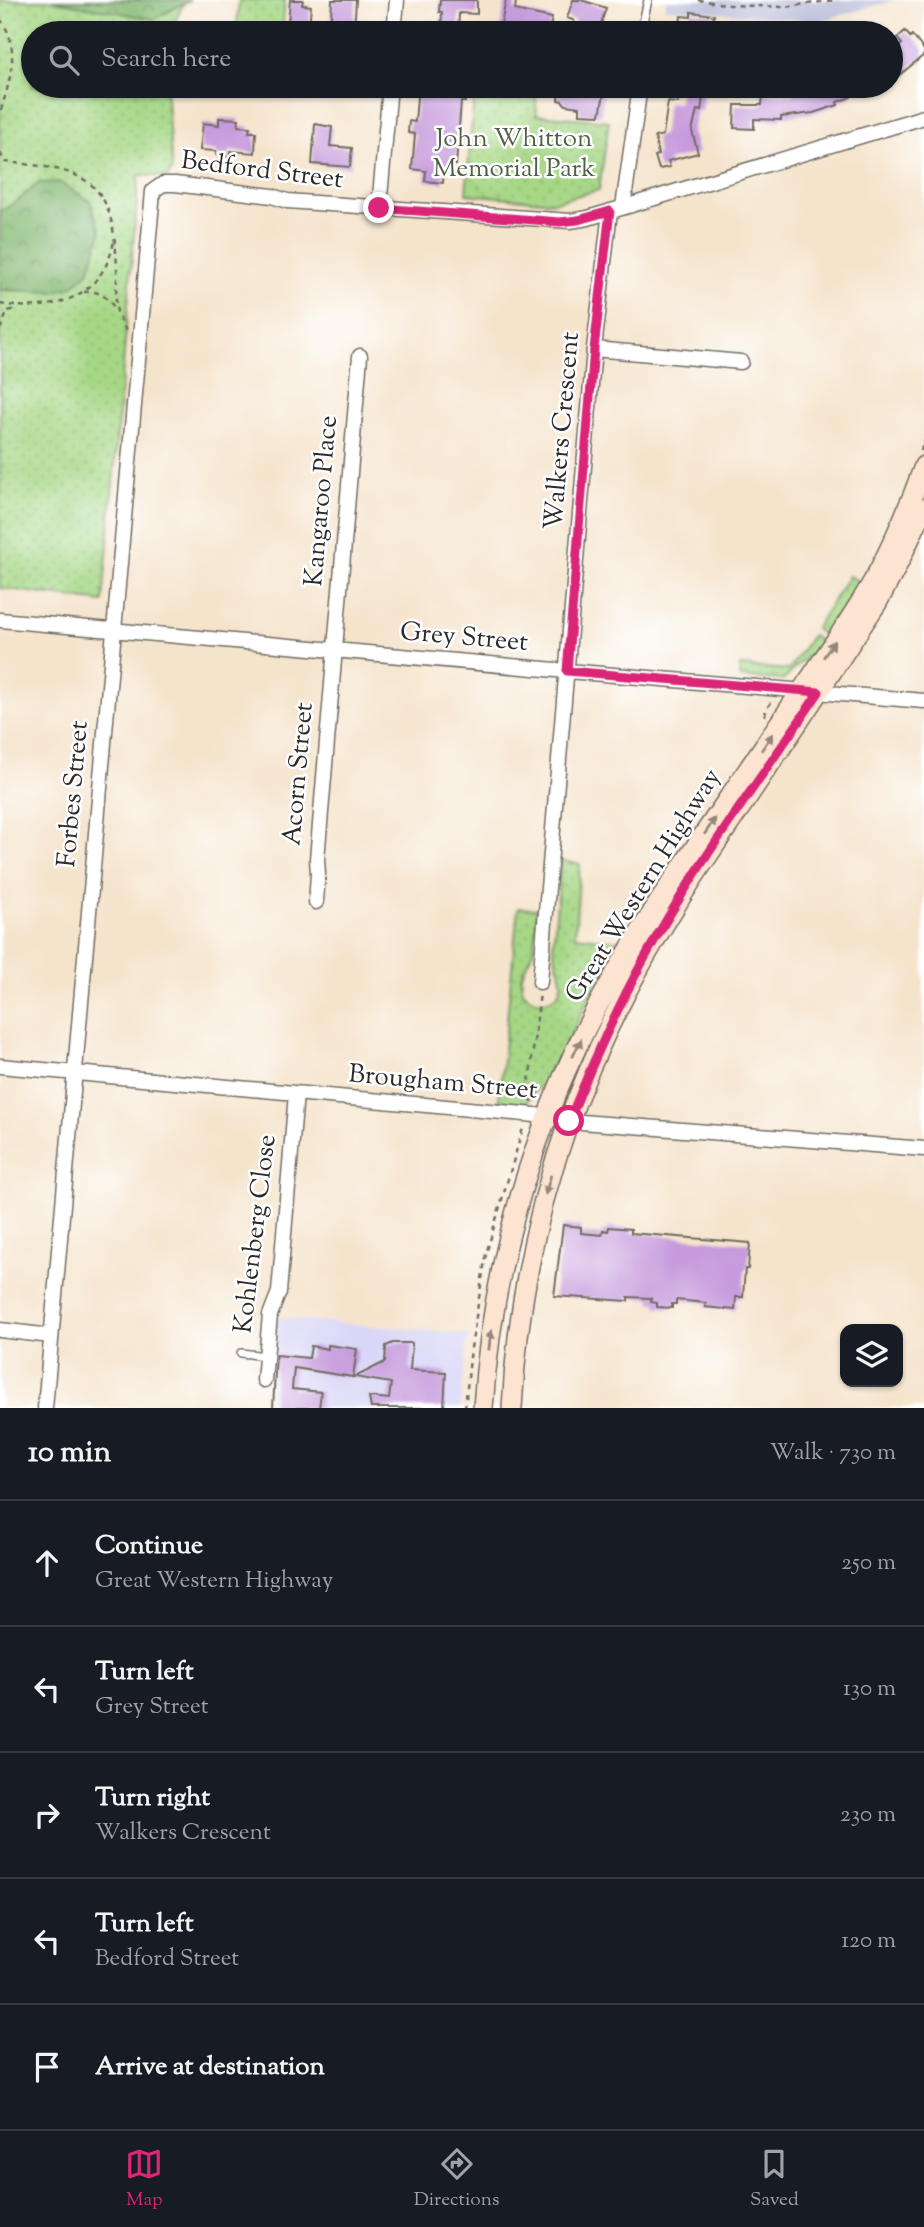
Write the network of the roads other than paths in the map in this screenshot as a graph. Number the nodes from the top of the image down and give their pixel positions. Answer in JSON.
{"nodes":[{"id":1,"x":397,"y":0,"type":"edge"},
{"id":2,"x":648,"y":0,"type":"edge"},
{"id":3,"x":395,"y":21,"type":"edge"},
{"id":4,"x":644,"y":21,"type":"edge"},
{"id":5,"x":389,"y":98,"type":"edge"},
{"id":6,"x":638,"y":98,"type":"edge"},
{"id":7,"x":924,"y":117,"type":"edge"},
{"id":8,"x":158,"y":186,"type":"joint"},
{"id":9,"x":379,"y":208,"type":"junction"},
{"id":10,"x":616,"y":209,"type":"junction"},
{"id":11,"x":594,"y":349,"type":"junction"},
{"id":12,"x":360,"y":356,"type":"dead end"},
{"id":13,"x":741,"y":362,"type":"dead end"},
{"id":14,"x":924,"y":466,"type":"edge"},
{"id":15,"x":924,"y":508,"type":"edge"},
{"id":16,"x":0,"y":620,"type":"edge"},
{"id":17,"x":112,"y":631,"type":"junction"},
{"id":18,"x":334,"y":651,"type":"junction"},
{"id":19,"x":567,"y":671,"type":"junction"},
{"id":20,"x":810,"y":692,"type":"junction"},
{"id":21,"x":924,"y":701,"type":"edge"},
{"id":22,"x":316,"y":902,"type":"dead end"},
{"id":23,"x":540,"y":982,"type":"road end"},
{"id":24,"x":0,"y":1066,"type":"edge"},
{"id":25,"x":75,"y":1074,"type":"junction"},
{"id":26,"x":296,"y":1094,"type":"junction"},
{"id":27,"x":547,"y":1117,"type":"junction"},
{"id":28,"x":569,"y":1121,"type":"junction"},
{"id":29,"x":924,"y":1149,"type":"edge"},
{"id":30,"x":0,"y":1330,"type":"edge"},
{"id":31,"x":51,"y":1336,"type":"junction"},
{"id":32,"x":241,"y":1353,"type":"dead end"},
{"id":33,"x":266,"y":1356,"type":"junction"},
{"id":34,"x":264,"y":1380,"type":"dead end"},
{"id":35,"x":45,"y":1408,"type":"edge"},
{"id":36,"x":483,"y":1408,"type":"edge"},
{"id":37,"x":512,"y":1408,"type":"edge"}],
"edges":[{"from":1,"to":3,"type":"street"},
{"from":2,"to":4,"type":"lane"},
{"from":5,"to":9,"type":"street"},
{"from":6,"to":10,"type":"street","name":"Walkers Crescent"},
{"from":7,"to":10,"type":"street"},
{"from":8,"to":9,"type":"street","name":"Bedford Street"},
{"from":8,"to":17,"type":"street","name":"Forbes Street"},
{"from":9,"to":10,"type":"street","name":"Bedford Street"},
{"from":10,"to":11,"type":"street","name":"Walkers Crescent"},
{"from":11,"to":13,"type":"street"},
{"from":11,"to":19,"type":"street","name":"Walkers Crescent"},
{"from":12,"to":18,"type":"street","name":"Kangaroo Place"},
{"from":20,"to":14,"type":"main road","name":"Great Western Highway","one_way":true},
{"from":15,"to":20,"type":"main road","name":"Great Western Highway"},
{"from":16,"to":17,"type":"street","name":"Grey Street"},
{"from":17,"to":18,"type":"street","name":"Grey Street"},
{"from":17,"to":25,"type":"street","name":"Forbes Street"},
{"from":18,"to":19,"type":"street","name":"Grey Street"},
{"from":18,"to":22,"type":"street","name":"Acorn Street"},
{"from":19,"to":20,"type":"street","name":"Grey Street"},
{"from":19,"to":23,"type":"street","name":"Walkers Crescent"},
{"from":20,"to":21,"type":"street","name":"Grey Street"},
{"from":27,"to":20,"type":"main road","name":"Great Western Highway","one_way":true},
{"from":20,"to":28,"type":"main road","name":"Great Western Highway"},
{"from":24,"to":25,"type":"street","name":"Brougham Street"},
{"from":25,"to":26,"type":"street","name":"Brougham Street"},
{"from":25,"to":31,"type":"street","name":"Forbes Street"},
{"from":26,"to":27,"type":"street","name":"Brougham Street"},
{"from":26,"to":33,"type":"street","name":"Kohlenberg Close"},
{"from":27,"to":28,"type":"street","name":"Brougham Street"},
{"from":36,"to":27,"type":"main road","name":"Great Western Highway","one_way":true},
{"from":28,"to":29,"type":"street","name":"Brougham Street"},
{"from":28,"to":37,"type":"main road","name":"Great Western Highway","one_way":true},
{"from":30,"to":31,"type":"street"},
{"from":31,"to":35,"type":"street","name":"Forbes Street"},
{"from":32,"to":33,"type":"lane"},
{"from":33,"to":34,"type":"street","name":"Kohlenberg Close"}]}
